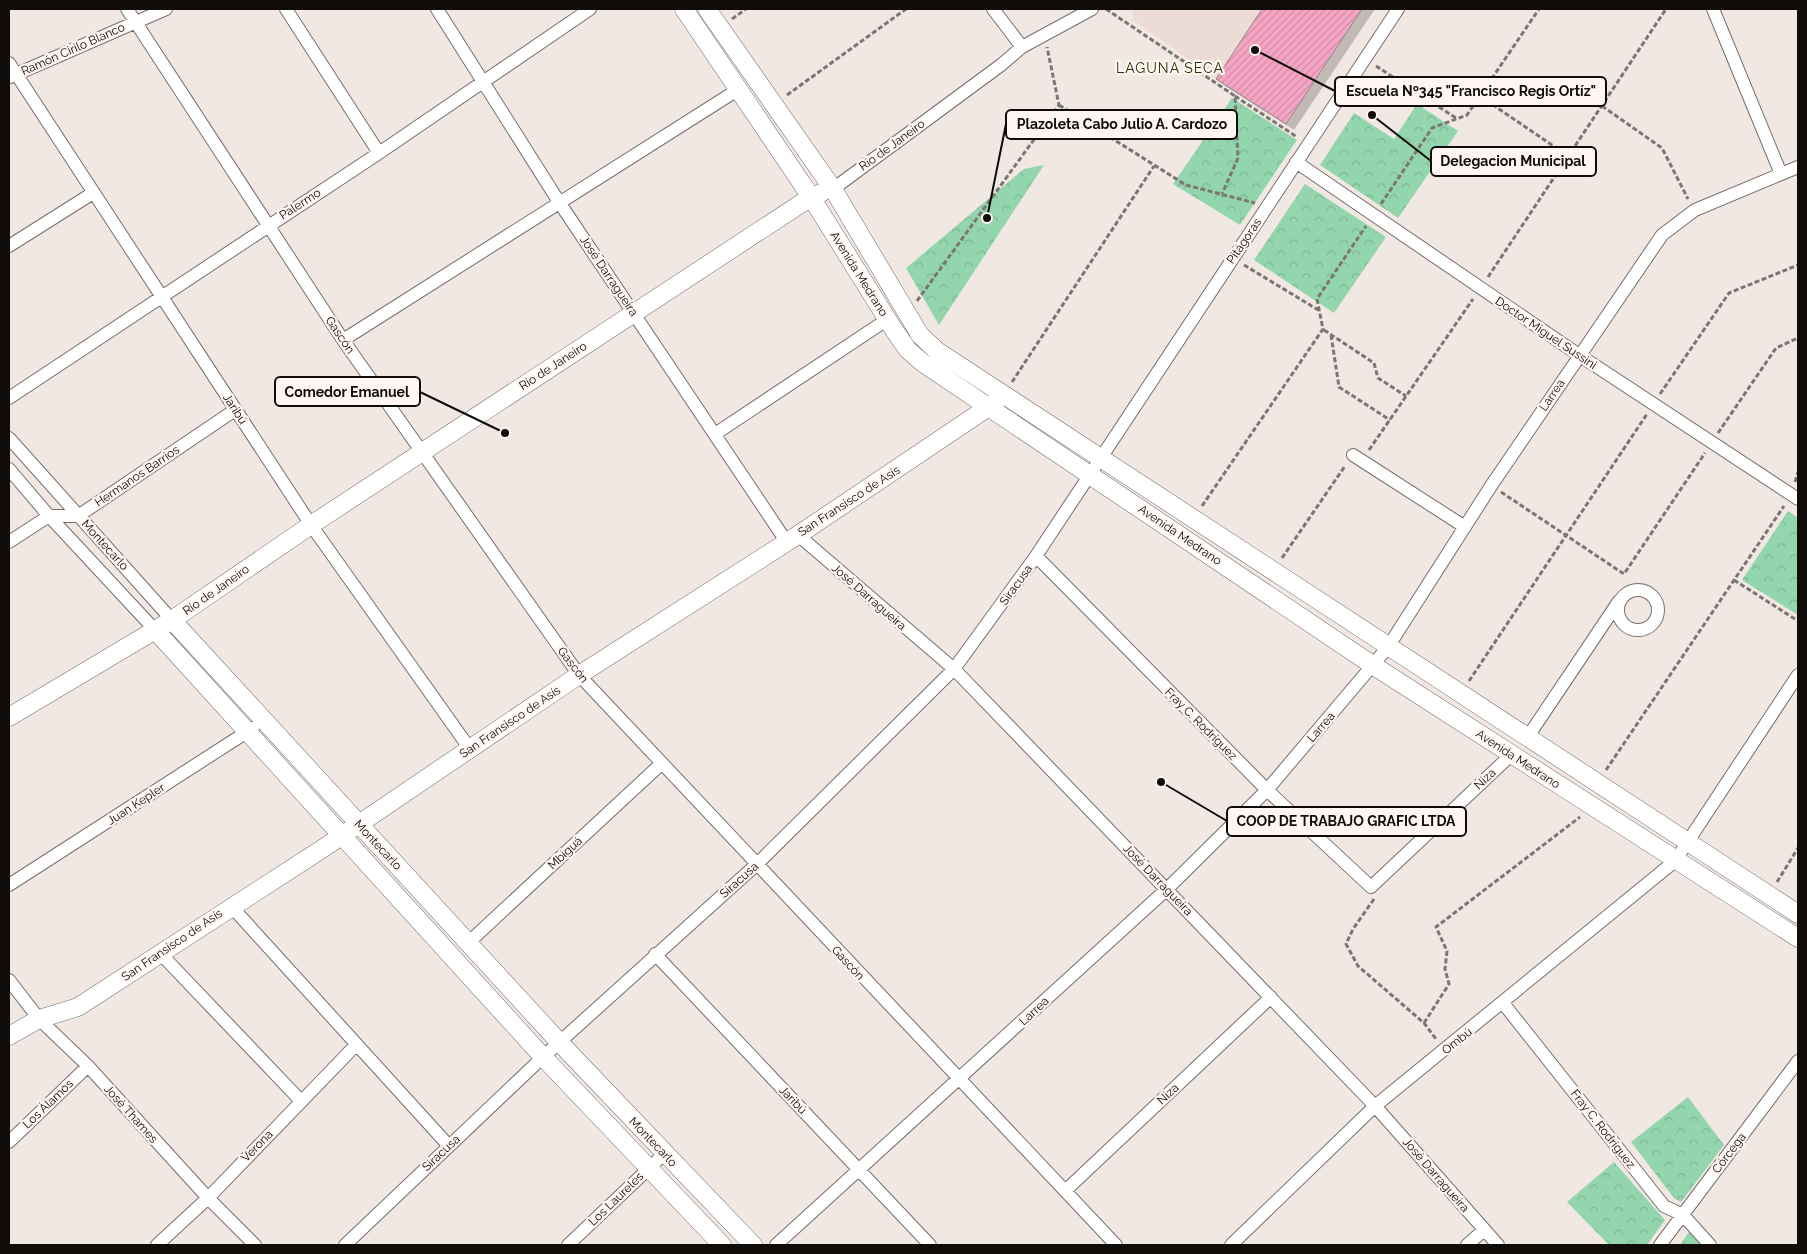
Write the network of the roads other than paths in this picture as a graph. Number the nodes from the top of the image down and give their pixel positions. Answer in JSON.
{"nodes":[{"id":1,"x":127,"y":9,"type":"edge"},
{"id":2,"x":166,"y":9,"type":"edge"},
{"id":3,"x":286,"y":9,"type":"edge"},
{"id":4,"x":437,"y":9,"type":"edge"},
{"id":5,"x":590,"y":9,"type":"edge"},
{"id":6,"x":684,"y":9,"type":"edge"},
{"id":7,"x":707,"y":9,"type":"edge"},
{"id":8,"x":993,"y":9,"type":"edge"},
{"id":9,"x":1092,"y":9,"type":"edge"},
{"id":10,"x":1398,"y":9,"type":"edge"},
{"id":11,"x":1713,"y":9,"type":"edge"},
{"id":12,"x":135,"y":21,"type":"junction"},
{"id":13,"x":1022,"y":47,"type":"junction"},
{"id":14,"x":9,"y":63,"type":"edge"},
{"id":15,"x":13,"y":76,"type":"edge"},
{"id":16,"x":483,"y":82,"type":"junction"},
{"id":17,"x":739,"y":89,"type":"junction"},
{"id":18,"x":379,"y":152,"type":"junction"},
{"id":19,"x":1296,"y":162,"type":"junction"},
{"id":20,"x":1798,"y":167,"type":"edge"},
{"id":21,"x":1781,"y":174,"type":"junction"},
{"id":22,"x":833,"y":188,"type":"junction"},
{"id":23,"x":92,"y":193,"type":"junction"},
{"id":24,"x":811,"y":197,"type":"junction"},
{"id":25,"x":559,"y":202,"type":"junction"},
{"id":26,"x":268,"y":225,"type":"junction"},
{"id":27,"x":9,"y":246,"type":"edge"},
{"id":28,"x":162,"y":296,"type":"junction"},
{"id":29,"x":634,"y":313,"type":"junction"},
{"id":30,"x":888,"y":319,"type":"junction"},
{"id":31,"x":343,"y":340,"type":"junction"},
{"id":32,"x":1578,"y":355,"type":"junction"},
{"id":33,"x":1004,"y":394,"type":"junction"},
{"id":34,"x":9,"y":398,"type":"edge"},
{"id":35,"x":990,"y":408,"type":"junction"},
{"id":36,"x":235,"y":410,"type":"junction"},
{"id":37,"x":715,"y":434,"type":"junction"},
{"id":38,"x":9,"y":438,"type":"edge"},
{"id":39,"x":421,"y":453,"type":"junction"},
{"id":40,"x":1100,"y":458,"type":"junction"},
{"id":41,"x":1357,"y":458,"type":"road end"},
{"id":42,"x":9,"y":470,"type":"edge"},
{"id":43,"x":1089,"y":474,"type":"junction"},
{"id":44,"x":1795,"y":497,"type":"edge"},
{"id":45,"x":49,"y":516,"type":"junction"},
{"id":46,"x":78,"y":516,"type":"junction"},
{"id":47,"x":311,"y":525,"type":"junction"},
{"id":48,"x":1464,"y":527,"type":"junction"},
{"id":49,"x":792,"y":538,"type":"junction"},
{"id":50,"x":9,"y":542,"type":"edge"},
{"id":51,"x":1036,"y":556,"type":"junction"},
{"id":52,"x":1619,"y":601,"type":"dead end"},
{"id":53,"x":172,"y":620,"type":"junction"},
{"id":54,"x":155,"y":630,"type":"junction"},
{"id":55,"x":1388,"y":647,"type":"junction"},
{"id":56,"x":1374,"y":666,"type":"junction"},
{"id":57,"x":954,"y":669,"type":"junction"},
{"id":58,"x":1798,"y":675,"type":"edge"},
{"id":59,"x":579,"y":676,"type":"junction"},
{"id":60,"x":9,"y":717,"type":"edge"},
{"id":61,"x":263,"y":722,"type":"junction"},
{"id":62,"x":247,"y":732,"type":"junction"},
{"id":63,"x":1527,"y":738,"type":"junction"},
{"id":64,"x":470,"y":749,"type":"junction"},
{"id":65,"x":1512,"y":754,"type":"junction"},
{"id":66,"x":662,"y":764,"type":"junction"},
{"id":67,"x":1266,"y":790,"type":"junction"},
{"id":68,"x":359,"y":824,"type":"junction"},
{"id":69,"x":340,"y":836,"type":"junction"},
{"id":70,"x":1688,"y":843,"type":"junction"},
{"id":71,"x":1675,"y":861,"type":"junction"},
{"id":72,"x":756,"y":865,"type":"junction"},
{"id":73,"x":9,"y":885,"type":"edge"},
{"id":74,"x":1371,"y":887,"type":"joint"},
{"id":75,"x":1167,"y":889,"type":"junction"},
{"id":76,"x":231,"y":906,"type":"junction"},
{"id":77,"x":1798,"y":914,"type":"edge"},
{"id":78,"x":1798,"y":938,"type":"edge"},
{"id":79,"x":468,"y":943,"type":"junction"},
{"id":80,"x":160,"y":953,"type":"junction"},
{"id":81,"x":655,"y":954,"type":"junction"},
{"id":82,"x":9,"y":980,"type":"edge"},
{"id":83,"x":1271,"y":997,"type":"junction"},
{"id":84,"x":1503,"y":1003,"type":"junction"},
{"id":85,"x":39,"y":1019,"type":"junction"},
{"id":86,"x":9,"y":1036,"type":"edge"},
{"id":87,"x":560,"y":1043,"type":"junction"},
{"id":88,"x":356,"y":1045,"type":"junction"},
{"id":89,"x":543,"y":1057,"type":"junction"},
{"id":90,"x":1798,"y":1061,"type":"edge"},
{"id":91,"x":88,"y":1066,"type":"junction"},
{"id":92,"x":959,"y":1080,"type":"junction"},
{"id":93,"x":301,"y":1101,"type":"junction"},
{"id":94,"x":1375,"y":1106,"type":"junction"},
{"id":95,"x":9,"y":1142,"type":"edge"},
{"id":96,"x":449,"y":1146,"type":"junction"},
{"id":97,"x":664,"y":1154,"type":"junction"},
{"id":98,"x":649,"y":1168,"type":"junction"},
{"id":99,"x":859,"y":1169,"type":"junction"},
{"id":100,"x":1065,"y":1191,"type":"junction"},
{"id":101,"x":208,"y":1198,"type":"junction"},
{"id":102,"x":1683,"y":1215,"type":"junction"},
{"id":103,"x":1484,"y":1230,"type":"junction"},
{"id":104,"x":156,"y":1245,"type":"edge"},
{"id":105,"x":255,"y":1245,"type":"edge"},
{"id":106,"x":344,"y":1245,"type":"edge"},
{"id":107,"x":568,"y":1245,"type":"edge"},
{"id":108,"x":722,"y":1245,"type":"edge"},
{"id":109,"x":754,"y":1245,"type":"edge"},
{"id":110,"x":776,"y":1245,"type":"edge"},
{"id":111,"x":930,"y":1245,"type":"edge"},
{"id":112,"x":1116,"y":1245,"type":"edge"},
{"id":113,"x":1231,"y":1245,"type":"edge"},
{"id":114,"x":1467,"y":1245,"type":"edge"},
{"id":115,"x":1498,"y":1245,"type":"edge"},
{"id":116,"x":1660,"y":1245,"type":"edge"},
{"id":117,"x":1710,"y":1245,"type":"edge"}],
"edges":[{"from":1,"to":12,"type":"street","name":"Gascón"},
{"from":2,"to":12,"type":"street","name":"Ramón Cirilo Blanco"},
{"from":3,"to":18,"type":"street"},
{"from":4,"to":16,"type":"street","name":"José Darragueira"},
{"from":5,"to":16,"type":"street","name":"Palermo"},
{"from":6,"to":17,"type":"main road","name":"Avenida Medrano"},
{"from":7,"to":22,"type":"main road","name":"Avenida Medrano"},
{"from":8,"to":13,"type":"street"},
{"from":9,"to":13,"type":"street","name":"Río de Janeiro"},
{"from":10,"to":19,"type":"street","name":"Pitágoras"},
{"from":11,"to":21,"type":"street"},
{"from":12,"to":15,"type":"street","name":"Ramón Cirilo Blanco"},
{"from":12,"to":26,"type":"street","name":"Gascón"},
{"from":13,"to":22,"type":"street","name":"Río de Janeiro"},
{"from":14,"to":15,"type":"street","name":"Jaribú"},
{"from":15,"to":23,"type":"street","name":"Jaribú"},
{"from":16,"to":18,"type":"street","name":"Palermo"},
{"from":16,"to":25,"type":"street","name":"José Darragueira"},
{"from":17,"to":24,"type":"main road","name":"Avenida Medrano"},
{"from":17,"to":25,"type":"street"},
{"from":18,"to":26,"type":"street","name":"Palermo"},
{"from":19,"to":32,"type":"street","name":"Doctor Miguel Sussini"},
{"from":19,"to":40,"type":"street","name":"Pitágoras"},
{"from":20,"to":21,"type":"street","name":"Larrea"},
{"from":21,"to":32,"type":"street","name":"Larrea"},
{"from":22,"to":24,"type":"main road","name":"Río de Janeiro"},
{"from":22,"to":33,"type":"main road","name":"Avenida Medrano"},
{"from":23,"to":27,"type":"street"},
{"from":23,"to":28,"type":"street","name":"Jaribú"},
{"from":24,"to":29,"type":"main road","name":"Río de Janeiro"},
{"from":24,"to":30,"type":"main road","name":"Avenida Medrano"},
{"from":25,"to":29,"type":"street","name":"José Darragueira"},
{"from":25,"to":31,"type":"street"},
{"from":26,"to":28,"type":"street","name":"Palermo"},
{"from":26,"to":31,"type":"street","name":"Gascón"},
{"from":28,"to":34,"type":"street","name":"Palermo"},
{"from":28,"to":36,"type":"street","name":"Jaribú"},
{"from":29,"to":37,"type":"street","name":"José Darragueira"},
{"from":29,"to":39,"type":"main road","name":"Río de Janeiro"},
{"from":30,"to":35,"type":"main road","name":"Avenida Medrano"},
{"from":30,"to":37,"type":"street"},
{"from":31,"to":39,"type":"street","name":"Gascón"},
{"from":32,"to":44,"type":"street","name":"Doctor Miguel Sussini"},
{"from":32,"to":48,"type":"street","name":"Larrea"},
{"from":33,"to":35,"type":"main road","name":"San Fransisco de Asís"},
{"from":33,"to":40,"type":"main road","name":"Avenida Medrano"},
{"from":35,"to":43,"type":"main road","name":"Avenida Medrano"},
{"from":35,"to":49,"type":"main road","name":"San Fransisco de Asís"},
{"from":36,"to":46,"type":"street","name":"Hermanos Barrios"},
{"from":36,"to":47,"type":"street","name":"Jaribú"},
{"from":37,"to":49,"type":"street","name":"José Darragueira"},
{"from":38,"to":46,"type":"street","name":"Montecarlo"},
{"from":39,"to":47,"type":"main road","name":"Río de Janeiro"},
{"from":39,"to":59,"type":"street","name":"Gascón"},
{"from":40,"to":43,"type":"street","name":"Pitágoras"},
{"from":40,"to":55,"type":"main road","name":"Avenida Medrano"},
{"from":41,"to":48,"type":"street"},
{"from":42,"to":45,"type":"street","name":"Montecarlo"},
{"from":43,"to":51,"type":"street","name":"Siracusa"},
{"from":43,"to":56,"type":"main road","name":"Avenida Medrano"},
{"from":45,"to":46,"type":"street"},
{"from":45,"to":50,"type":"street"},
{"from":45,"to":54,"type":"street","name":"Montecarlo"},
{"from":46,"to":53,"type":"street","name":"Montecarlo"},
{"from":47,"to":53,"type":"main road","name":"Río de Janeiro"},
{"from":47,"to":64,"type":"street","name":"Jaribú"},
{"from":48,"to":55,"type":"street","name":"Larrea"},
{"from":49,"to":57,"type":"street","name":"José Darragueira"},
{"from":49,"to":59,"type":"main road","name":"San Fransisco de Asís"},
{"from":51,"to":57,"type":"street","name":"Siracusa"},
{"from":51,"to":67,"type":"street","name":"Fray C. Rodríguez"},
{"from":52,"to":63,"type":"street"},
{"from":53,"to":54,"type":"main road","name":"Río de Janeiro"},
{"from":53,"to":61,"type":"main road","name":"Montecarlo"},
{"from":54,"to":60,"type":"main road","name":"Río de Janeiro"},
{"from":54,"to":62,"type":"main road","name":"Montecarlo"},
{"from":55,"to":56,"type":"street","name":"Larrea"},
{"from":55,"to":63,"type":"main road","name":"Avenida Medrano"},
{"from":56,"to":65,"type":"main road","name":"Avenida Medrano"},
{"from":56,"to":67,"type":"street","name":"Larrea"},
{"from":57,"to":72,"type":"street","name":"Siracusa"},
{"from":57,"to":75,"type":"street","name":"José Darragueira"},
{"from":58,"to":70,"type":"street","name":"Ombú"},
{"from":59,"to":64,"type":"main road","name":"San Fransisco de Asís"},
{"from":59,"to":66,"type":"street","name":"Gascón"},
{"from":61,"to":62,"type":"street","name":"Juan Kepler"},
{"from":61,"to":68,"type":"main road","name":"Montecarlo"},
{"from":62,"to":69,"type":"main road","name":"Montecarlo"},
{"from":62,"to":73,"type":"street","name":"Juan Kepler"},
{"from":63,"to":70,"type":"main road","name":"Avenida Medrano"},
{"from":64,"to":68,"type":"main road","name":"San Fransisco de Asís"},
{"from":65,"to":71,"type":"main road","name":"Avenida Medrano"},
{"from":65,"to":74,"type":"street","name":"Niza"},
{"from":66,"to":72,"type":"street","name":"Gascón"},
{"from":66,"to":79,"type":"street","name":"Mbiguá"},
{"from":67,"to":74,"type":"street","name":"Fray C. Rodríguez"},
{"from":67,"to":75,"type":"street","name":"Larrea"},
{"from":68,"to":69,"type":"main road","name":"San Fransisco de Asís"},
{"from":68,"to":79,"type":"main road","name":"Montecarlo"},
{"from":69,"to":76,"type":"main road","name":"San Fransisco de Asís"},
{"from":69,"to":89,"type":"main road","name":"Montecarlo"},
{"from":70,"to":71,"type":"street","name":"Ombú"},
{"from":70,"to":77,"type":"main road","name":"Avenida Medrano"},
{"from":71,"to":78,"type":"main road","name":"Avenida Medrano"},
{"from":71,"to":84,"type":"street","name":"Ombú"},
{"from":72,"to":81,"type":"street","name":"Siracusa"},
{"from":72,"to":92,"type":"street","name":"Gascón"},
{"from":75,"to":83,"type":"street","name":"José Darragueira"},
{"from":75,"to":92,"type":"street","name":"Larrea"},
{"from":76,"to":80,"type":"main road","name":"San Fransisco de Asís"},
{"from":76,"to":88,"type":"street"},
{"from":79,"to":87,"type":"main road","name":"Montecarlo"},
{"from":80,"to":85,"type":"main road","name":"San Fransisco de Asís"},
{"from":80,"to":93,"type":"street"},
{"from":81,"to":87,"type":"street","name":"Siracusa"},
{"from":81,"to":99,"type":"street","name":"Jaribú"},
{"from":82,"to":85,"type":"street","name":"José Thames"},
{"from":83,"to":94,"type":"street","name":"José Darragueira"},
{"from":83,"to":100,"type":"street","name":"Niza"},
{"from":84,"to":94,"type":"street","name":"Ombú"},
{"from":84,"to":102,"type":"street","name":"Fray C. Rodríguez"},
{"from":85,"to":86,"type":"main road","name":"San Fransisco de Asís"},
{"from":85,"to":91,"type":"street","name":"José Thames"},
{"from":87,"to":89,"type":"street","name":"Siracusa"},
{"from":87,"to":97,"type":"main road","name":"Montecarlo"},
{"from":88,"to":93,"type":"street","name":"Verona"},
{"from":88,"to":96,"type":"street"},
{"from":89,"to":96,"type":"street","name":"Siracusa"},
{"from":89,"to":98,"type":"main road","name":"Montecarlo"},
{"from":90,"to":102,"type":"street","name":"Córcega"},
{"from":91,"to":95,"type":"street","name":"Los Álamos"},
{"from":91,"to":101,"type":"street","name":"José Thames"},
{"from":92,"to":99,"type":"street","name":"Larrea"},
{"from":92,"to":100,"type":"street","name":"Gascón"},
{"from":93,"to":101,"type":"street","name":"Verona"},
{"from":94,"to":103,"type":"street","name":"José Darragueira"},
{"from":94,"to":113,"type":"street","name":"Ombú"},
{"from":96,"to":106,"type":"street","name":"Siracusa"},
{"from":97,"to":98,"type":"street","name":"Los Laureles"},
{"from":97,"to":109,"type":"main road","name":"Montecarlo"},
{"from":98,"to":107,"type":"street","name":"Los Laureles"},
{"from":98,"to":108,"type":"main road","name":"Montecarlo"},
{"from":99,"to":110,"type":"street","name":"Larrea"},
{"from":99,"to":111,"type":"street","name":"Jaribú"},
{"from":100,"to":112,"type":"street","name":"Gascón"},
{"from":101,"to":104,"type":"street","name":"Verona"},
{"from":101,"to":105,"type":"street","name":"José Thames"},
{"from":102,"to":116,"type":"street","name":"Córcega"},
{"from":102,"to":117,"type":"street","name":"Fray C. Rodríguez"},
{"from":103,"to":114,"type":"street"},
{"from":103,"to":115,"type":"street","name":"José Darragueira"}]}
